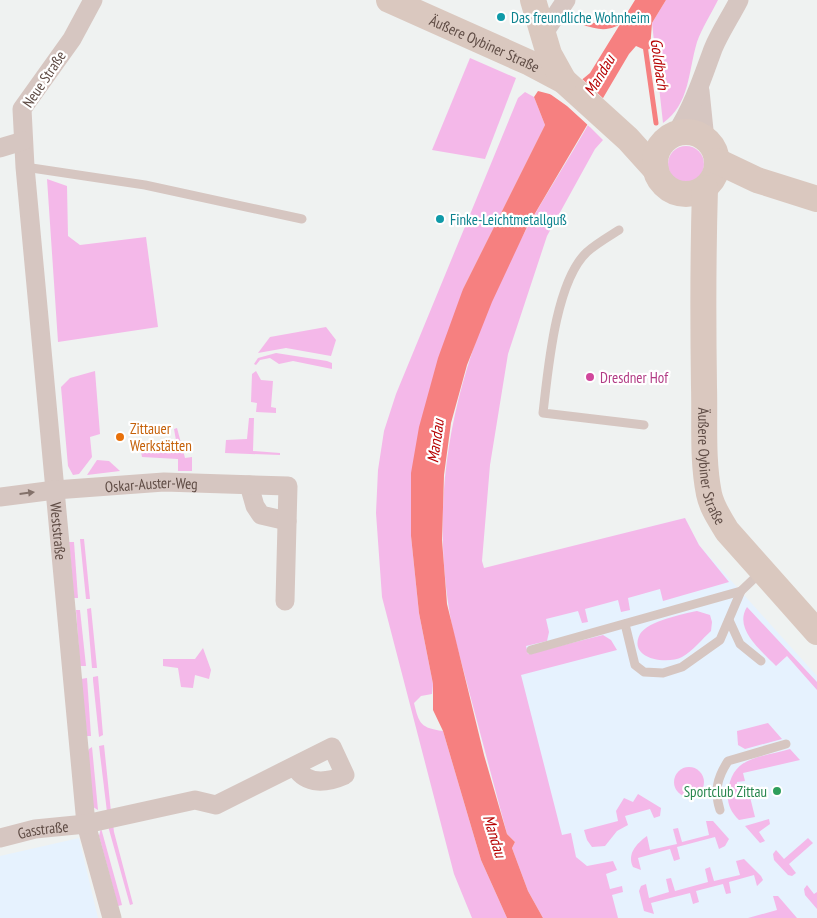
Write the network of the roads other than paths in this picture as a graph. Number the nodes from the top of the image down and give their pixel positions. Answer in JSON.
{"nodes":[{"id":1,"x":93,"y":0,"type":"edge"},
{"id":2,"x":389,"y":0,"type":"edge"},
{"id":3,"x":533,"y":0,"type":"edge"},
{"id":4,"x":566,"y":0,"type":"edge"},
{"id":5,"x":739,"y":0,"type":"edge"},
{"id":6,"x":543,"y":53,"type":"junction"},
{"id":7,"x":700,"y":88,"type":"junction"},
{"id":8,"x":670,"y":138,"type":"junction"},
{"id":9,"x":628,"y":140,"type":"junction"},
{"id":10,"x":23,"y":141,"type":"junction"},
{"id":11,"x":0,"y":148,"type":"edge"},
{"id":12,"x":25,"y":167,"type":"junction"},
{"id":13,"x":656,"y":170,"type":"junction"},
{"id":14,"x":705,"y":173,"type":"junction"},
{"id":15,"x":817,"y":199,"type":"edge"},
{"id":16,"x":302,"y":219,"type":"dead end"},
{"id":17,"x":619,"y":230,"type":"dead end"},
{"id":18,"x":644,"y":425,"type":"dead end"},
{"id":19,"x":249,"y":485,"type":"junction"},
{"id":20,"x":55,"y":490,"type":"junction"},
{"id":21,"x":0,"y":497,"type":"edge"},
{"id":22,"x":287,"y":521,"type":"junction"},
{"id":23,"x":763,"y":570,"type":"junction"},
{"id":24,"x":741,"y":591,"type":"junction"},
{"id":25,"x":286,"y":601,"type":"dead end"},
{"id":26,"x":729,"y":620,"type":"junction"},
{"id":27,"x":625,"y":624,"type":"junction"},
{"id":28,"x":817,"y":632,"type":"edge"},
{"id":29,"x":531,"y":650,"type":"dead end"},
{"id":30,"x":761,"y":661,"type":"dead end"},
{"id":31,"x":786,"y":744,"type":"dead end"},
{"id":32,"x":295,"y":766,"type":"dead end"},
{"id":33,"x":720,"y":810,"type":"dead end"},
{"id":34,"x":86,"y":824,"type":"junction"},
{"id":35,"x":0,"y":838,"type":"edge"},
{"id":36,"x":112,"y":918,"type":"edge"}],
"edges":[{"from":1,"to":10,"type":"street","name":"Neue Straße"},
{"from":2,"to":6,"type":"main road","name":"Äußere Oybiner Straße"},
{"from":3,"to":6,"type":"main road"},
{"from":4,"to":6,"type":"street"},
{"from":5,"to":7,"type":"street"},
{"from":6,"to":9,"type":"main road"},
{"from":7,"to":8,"type":"street"},
{"from":7,"to":14,"type":"street"},
{"from":8,"to":9,"type":"main road"},
{"from":8,"to":13,"type":"main road"},
{"from":8,"to":14,"type":"main road"},
{"from":9,"to":13,"type":"main road"},
{"from":10,"to":11,"type":"street"},
{"from":10,"to":12,"type":"street","name":"Weststraße"},
{"from":12,"to":16,"type":"lane"},
{"from":12,"to":20,"type":"street","name":"Weststraße"},
{"from":13,"to":14,"type":"main road"},
{"from":14,"to":15,"type":"main road"},
{"from":14,"to":23,"type":"main road","name":"Äußere Oybiner Straße"},
{"from":17,"to":18,"type":"lane"},
{"from":19,"to":20,"type":"street","name":"Oskar-Auster-Weg"},
{"from":19,"to":22,"type":"street"},
{"from":19,"to":22,"type":"street","name":"Oskar-Auster-Weg"},
{"from":21,"to":20,"type":"street","name":"Oskar-Auster-Weg","one_way":true},
{"from":20,"to":34,"type":"street","name":"Weststraße"},
{"from":22,"to":25,"type":"street","name":"Oskar-Auster-Weg"},
{"from":23,"to":24,"type":"lane"},
{"from":23,"to":28,"type":"main road","name":"Äußere Oybiner Straße"},
{"from":24,"to":26,"type":"lane"},
{"from":24,"to":27,"type":"lane"},
{"from":26,"to":27,"type":"lane"},
{"from":26,"to":30,"type":"lane"},
{"from":27,"to":29,"type":"lane"},
{"from":31,"to":33,"type":"lane"},
{"from":32,"to":34,"type":"street","name":"Gasstraße"},
{"from":34,"to":35,"type":"street","name":"Gasstraße"},
{"from":34,"to":36,"type":"street","name":"Weststraße"}]}
